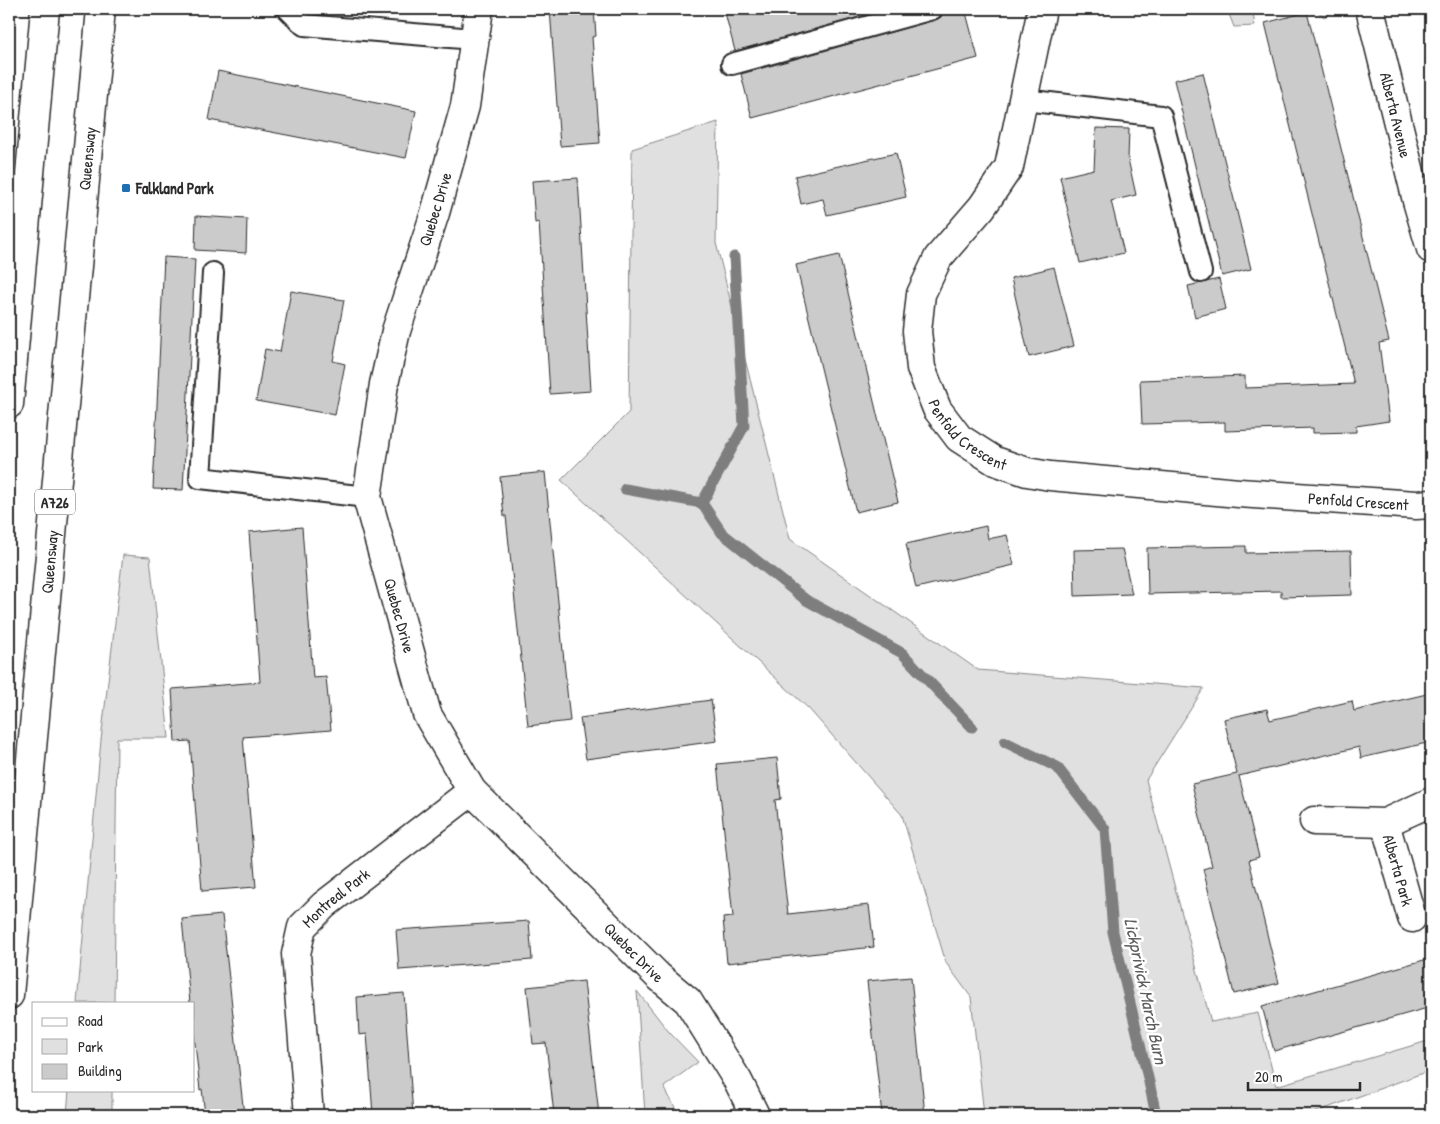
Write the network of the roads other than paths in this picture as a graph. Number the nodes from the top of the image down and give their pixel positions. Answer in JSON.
{"nodes":[{"id":1,"x":45,"y":9,"type":"edge"},
{"id":2,"x":101,"y":9,"type":"edge"},
{"id":3,"x":288,"y":9,"type":"edge"},
{"id":4,"x":479,"y":9,"type":"edge"},
{"id":5,"x":932,"y":9,"type":"edge"},
{"id":6,"x":1042,"y":9,"type":"edge"},
{"id":7,"x":1370,"y":9,"type":"edge"},
{"id":8,"x":474,"y":39,"type":"junction"},
{"id":9,"x":732,"y":64,"type":"dead end"},
{"id":10,"x":1024,"y":100,"type":"junction"},
{"id":11,"x":1424,"y":199,"type":"edge"},
{"id":12,"x":1431,"y":249,"type":"edge"},
{"id":13,"x":1201,"y":272,"type":"dead end"},
{"id":14,"x":213,"y":273,"type":"dead end"},
{"id":15,"x":9,"y":404,"type":"edge"},
{"id":16,"x":367,"y":497,"type":"junction"},
{"id":17,"x":1431,"y":504,"type":"edge"},
{"id":18,"x":472,"y":791,"type":"junction"},
{"id":19,"x":1431,"y":802,"type":"edge"},
{"id":20,"x":1314,"y":820,"type":"dead end"},
{"id":21,"x":1385,"y":823,"type":"junction"},
{"id":22,"x":1412,"y":918,"type":"dead end"},
{"id":23,"x":9,"y":995,"type":"edge"},
{"id":24,"x":309,"y":1115,"type":"edge"},
{"id":25,"x":755,"y":1115,"type":"edge"}],
"edges":[{"from":1,"to":15,"type":"main road"},
{"from":2,"to":23,"type":"main road","name":"Queensway","number":"A726"},
{"from":3,"to":8,"type":"lane"},
{"from":4,"to":8,"type":"main road","name":"Quebec Drive"},
{"from":5,"to":9,"type":"lane"},
{"from":6,"to":10,"type":"main road","name":"Penfold Crescent"},
{"from":7,"to":11,"type":"main road","name":"Alberta Avenue"},
{"from":8,"to":16,"type":"main road","name":"Quebec Drive"},
{"from":10,"to":13,"type":"lane"},
{"from":10,"to":17,"type":"main road","name":"Penfold Crescent"},
{"from":11,"to":12,"type":"main road","name":"Alberta Avenue"},
{"from":14,"to":16,"type":"lane"},
{"from":16,"to":18,"type":"main road","name":"Quebec Drive"},
{"from":18,"to":24,"type":"main road","name":"Montreal Park"},
{"from":18,"to":25,"type":"main road","name":"Quebec Drive"},
{"from":19,"to":21,"type":"main road","name":"Alberta Park"},
{"from":20,"to":21,"type":"main road","name":"Alberta Park"},
{"from":21,"to":22,"type":"main road","name":"Alberta Park"}]}
